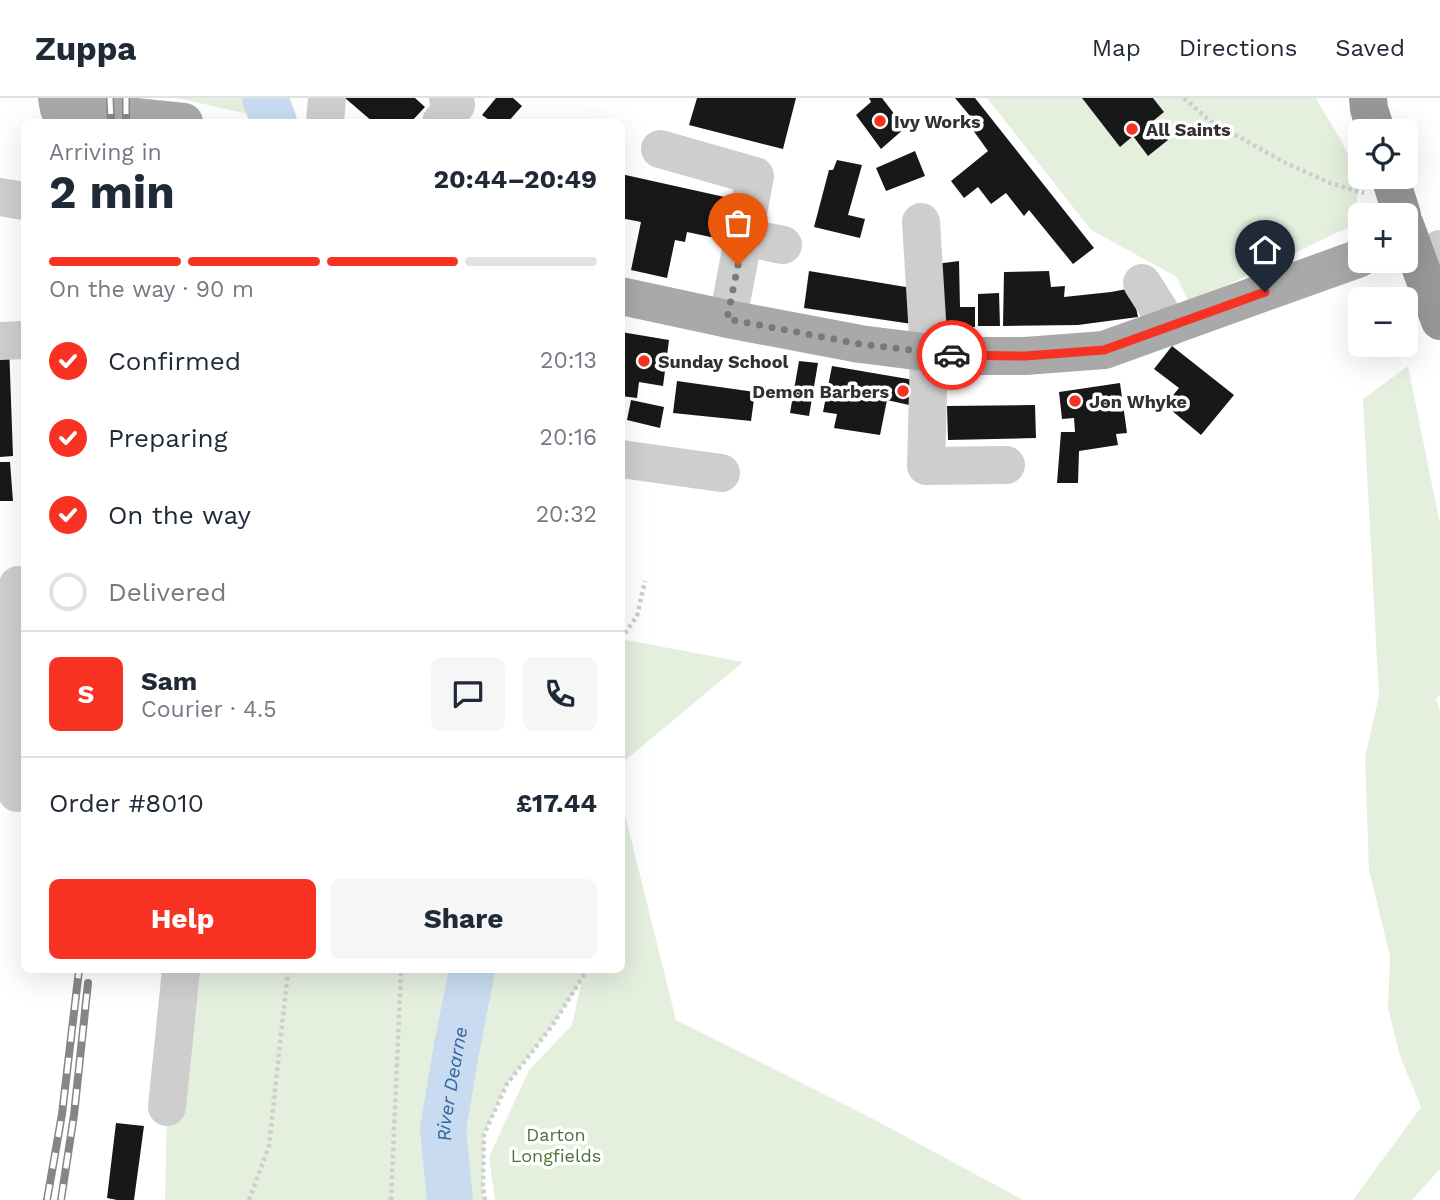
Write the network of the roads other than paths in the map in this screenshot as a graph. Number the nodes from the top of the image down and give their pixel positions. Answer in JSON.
{"nodes":[{"id":1,"x":327,"y":98,"type":"edge"},
{"id":2,"x":448,"y":98,"type":"edge"},
{"id":3,"x":1368,"y":98,"type":"edge"},
{"id":4,"x":58,"y":110,"type":"edge"},
{"id":5,"x":152,"y":119,"type":"edge"},
{"id":6,"x":325,"y":119,"type":"edge"},
{"id":7,"x":444,"y":119,"type":"edge"},
{"id":8,"x":1373,"y":119,"type":"edge"},
{"id":9,"x":660,"y":149,"type":"dead end"},
{"id":10,"x":0,"y":197,"type":"edge"},
{"id":11,"x":21,"y":200,"type":"edge"},
{"id":12,"x":921,"y":222,"type":"dead end"},
{"id":13,"x":743,"y":237,"type":"junction"},
{"id":14,"x":783,"y":245,"type":"dead end"},
{"id":15,"x":1418,"y":254,"type":"edge"},
{"id":16,"x":1348,"y":262,"type":"edge"},
{"id":17,"x":1142,"y":283,"type":"dead end"},
{"id":18,"x":625,"y":297,"type":"edge"},
{"id":19,"x":727,"y":319,"type":"junction"},
{"id":20,"x":1440,"y":321,"type":"edge"},
{"id":21,"x":1170,"y":327,"type":"junction"},
{"id":22,"x":21,"y":340,"type":"edge"},
{"id":23,"x":0,"y":341,"type":"edge"},
{"id":24,"x":929,"y":352,"type":"junction"},
{"id":25,"x":625,"y":460,"type":"edge"},
{"id":26,"x":1006,"y":464,"type":"dead end"},
{"id":27,"x":721,"y":473,"type":"dead end"},
{"id":28,"x":14,"y":586,"type":"edge"},
{"id":29,"x":17,"y":793,"type":"dead end"},
{"id":30,"x":181,"y":973,"type":"edge"},
{"id":31,"x":163,"y":1093,"type":"dead end"}],
"edges":[{"from":1,"to":6,"type":"street"},
{"from":2,"to":7,"type":"street"},
{"from":3,"to":8,"type":"highway"},
{"from":4,"to":5,"type":"main road"},
{"from":9,"to":13,"type":"street"},
{"from":10,"to":11,"type":"street"},
{"from":12,"to":24,"type":"street"},
{"from":13,"to":14,"type":"street"},
{"from":13,"to":19,"type":"street"},
{"from":15,"to":20,"type":"highway"},
{"from":16,"to":21,"type":"main road"},
{"from":17,"to":21,"type":"street"},
{"from":18,"to":19,"type":"main road"},
{"from":19,"to":24,"type":"main road"},
{"from":21,"to":24,"type":"main road"},
{"from":22,"to":23,"type":"street"},
{"from":24,"to":26,"type":"street"},
{"from":25,"to":27,"type":"street"},
{"from":28,"to":29,"type":"street"},
{"from":30,"to":31,"type":"street"}]}
